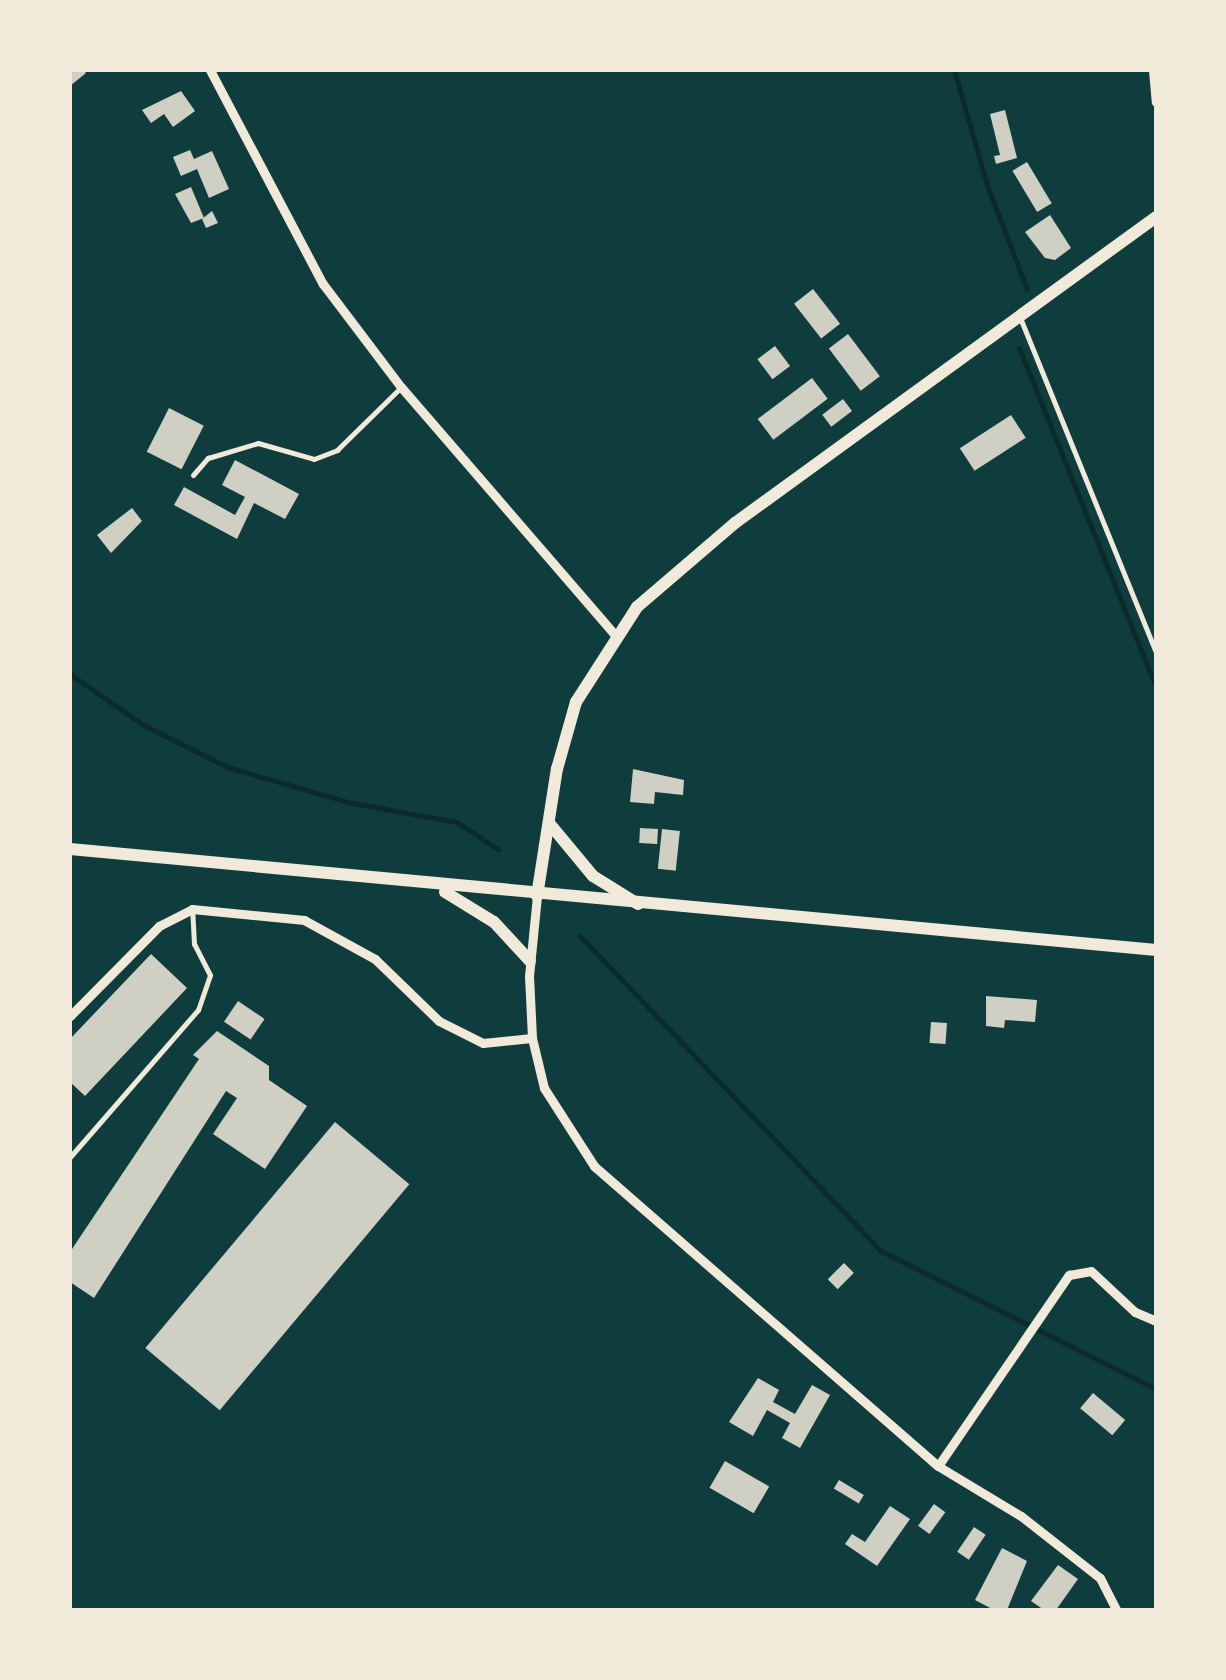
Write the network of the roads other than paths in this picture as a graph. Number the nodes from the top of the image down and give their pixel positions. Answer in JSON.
{"nodes":[{"id":1,"x":210,"y":70,"type":"edge"},
{"id":2,"x":1154,"y":70,"type":"edge"},
{"id":3,"x":1156,"y":102,"type":"edge"},
{"id":4,"x":1156,"y":217,"type":"edge"},
{"id":5,"x":1020,"y":318,"type":"junction"},
{"id":6,"x":402,"y":387,"type":"junction"},
{"id":7,"x":193,"y":476,"type":"dead end"},
{"id":8,"x":614,"y":634,"type":"junction"},
{"id":9,"x":1156,"y":653,"type":"edge"},
{"id":10,"x":549,"y":823,"type":"junction"},
{"id":11,"x":70,"y":849,"type":"edge"},
{"id":12,"x":434,"y":887,"type":"junction"},
{"id":13,"x":537,"y":896,"type":"junction"},
{"id":14,"x":642,"y":907,"type":"junction"},
{"id":15,"x":192,"y":909,"type":"junction"},
{"id":16,"x":1156,"y":950,"type":"edge"},
{"id":17,"x":530,"y":960,"type":"junction"},
{"id":18,"x":70,"y":1016,"type":"edge"},
{"id":19,"x":532,"y":1038,"type":"junction"},
{"id":20,"x":70,"y":1156,"type":"edge"},
{"id":21,"x":1156,"y":1321,"type":"edge"},
{"id":22,"x":938,"y":1466,"type":"junction"},
{"id":23,"x":1116,"y":1610,"type":"edge"}],
"edges":[{"from":1,"to":6,"type":"street"},
{"from":2,"to":3,"type":"street"},
{"from":4,"to":5,"type":"main road"},
{"from":5,"to":8,"type":"main road"},
{"from":5,"to":9,"type":"lane"},
{"from":6,"to":7,"type":"lane"},
{"from":6,"to":8,"type":"street"},
{"from":8,"to":10,"type":"main road"},
{"from":10,"to":13,"type":"main road"},
{"from":10,"to":14,"type":"main road"},
{"from":11,"to":12,"type":"main road"},
{"from":12,"to":13,"type":"main road"},
{"from":12,"to":17,"type":"main road"},
{"from":13,"to":14,"type":"main road"},
{"from":13,"to":17,"type":"street"},
{"from":14,"to":16,"type":"main road"},
{"from":15,"to":18,"type":"street"},
{"from":15,"to":19,"type":"street"},
{"from":15,"to":20,"type":"lane"},
{"from":17,"to":19,"type":"street"},
{"from":19,"to":22,"type":"street"},
{"from":21,"to":22,"type":"street"},
{"from":22,"to":23,"type":"street"}]}
